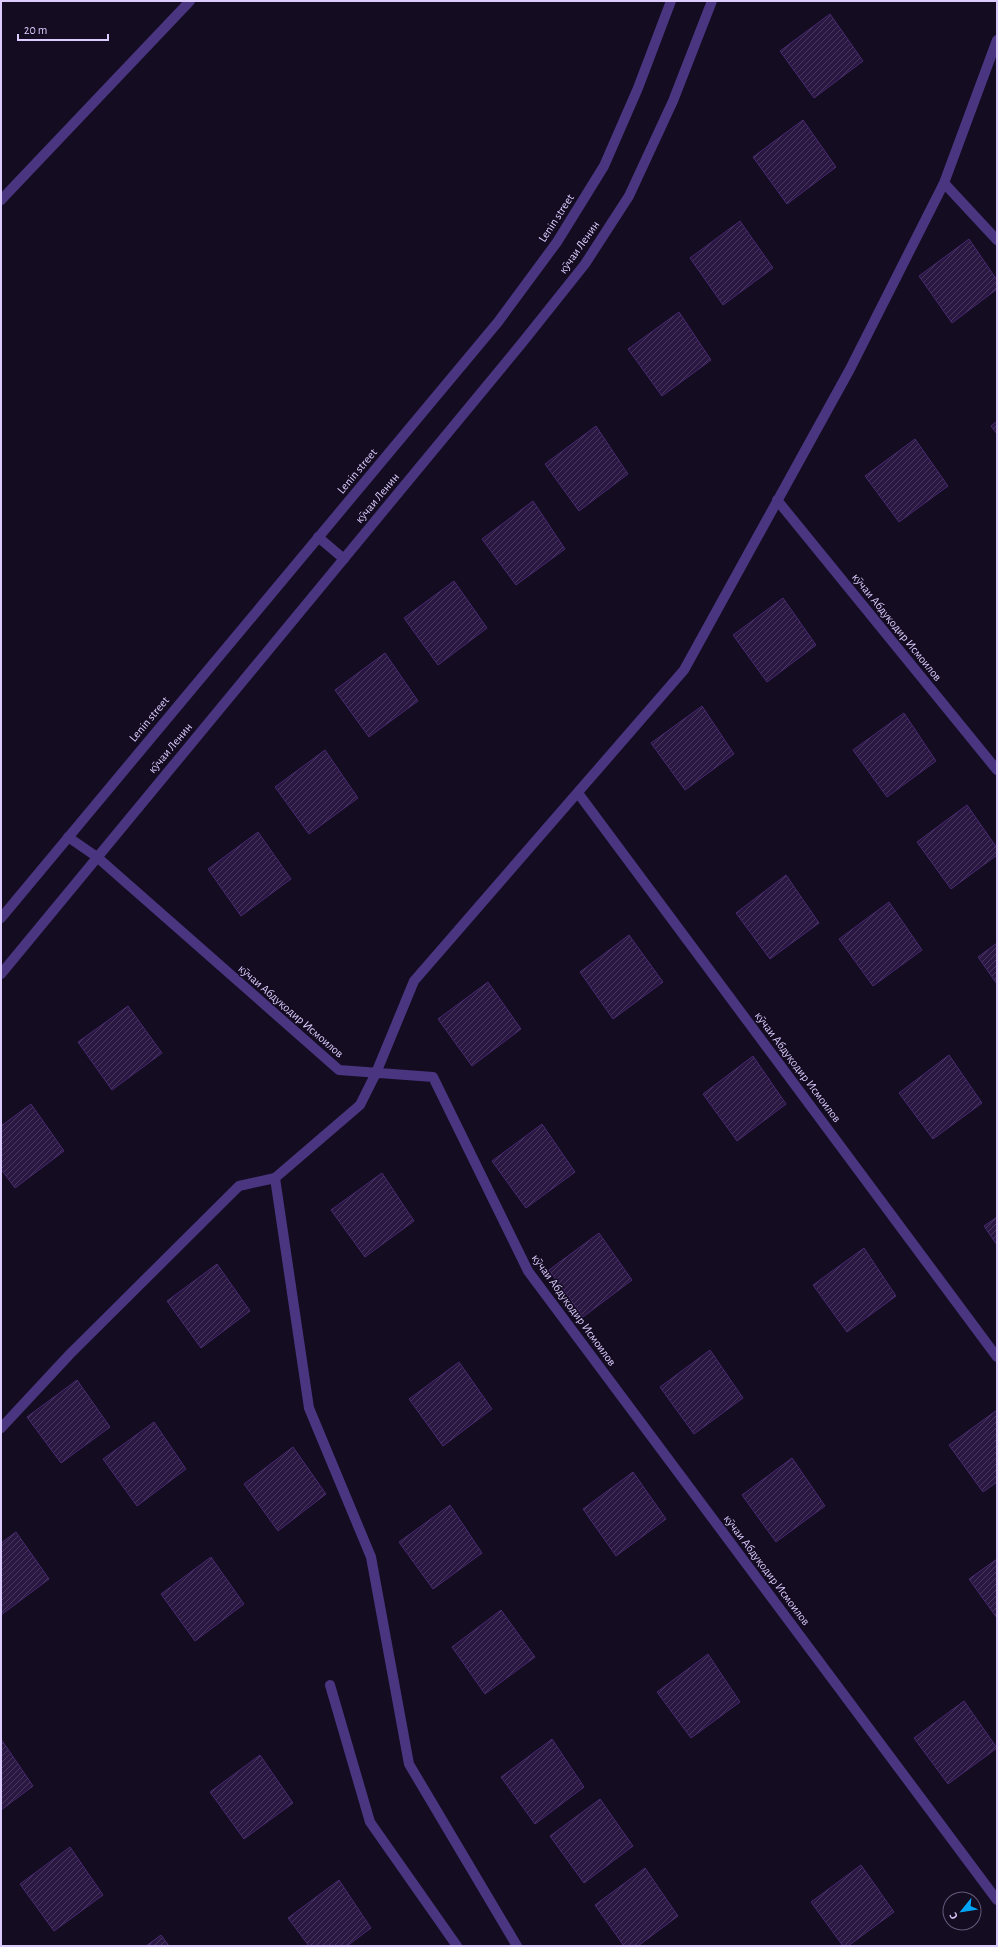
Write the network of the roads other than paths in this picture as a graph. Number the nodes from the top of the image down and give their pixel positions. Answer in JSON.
{"nodes":[{"id":1,"x":190,"y":1,"type":"edge"},
{"id":2,"x":670,"y":1,"type":"edge"},
{"id":3,"x":712,"y":1,"type":"edge"},
{"id":4,"x":997,"y":40,"type":"edge"},
{"id":5,"x":944,"y":183,"type":"junction"},
{"id":6,"x":1,"y":200,"type":"edge"},
{"id":7,"x":997,"y":240,"type":"edge"},
{"id":8,"x":777,"y":500,"type":"junction"},
{"id":9,"x":318,"y":537,"type":"junction"},
{"id":10,"x":344,"y":559,"type":"junction"},
{"id":11,"x":997,"y":770,"type":"edge"},
{"id":12,"x":578,"y":793,"type":"junction"},
{"id":13,"x":68,"y":837,"type":"junction"},
{"id":14,"x":97,"y":857,"type":"junction"},
{"id":15,"x":1,"y":918,"type":"edge"},
{"id":16,"x":1,"y":974,"type":"edge"},
{"id":17,"x":376,"y":1073,"type":"junction"},
{"id":18,"x":275,"y":1178,"type":"junction"},
{"id":19,"x":997,"y":1356,"type":"edge"},
{"id":20,"x":1,"y":1428,"type":"edge"},
{"id":21,"x":330,"y":1685,"type":"dead end"},
{"id":22,"x":997,"y":1900,"type":"edge"},
{"id":23,"x":457,"y":1946,"type":"edge"},
{"id":24,"x":517,"y":1946,"type":"edge"}],
"edges":[{"from":1,"to":6,"type":"street"},
{"from":2,"to":9,"type":"street","name":"Lenin street"},
{"from":3,"to":10,"type":"street","name":"кӯчаи Ленин"},
{"from":4,"to":5,"type":"street"},
{"from":5,"to":7,"type":"street"},
{"from":5,"to":8,"type":"street"},
{"from":8,"to":11,"type":"street","name":"кӯчаи Абдуқодир Исмоилов"},
{"from":8,"to":12,"type":"street"},
{"from":9,"to":10,"type":"street"},
{"from":9,"to":13,"type":"street","name":"Lenin street"},
{"from":10,"to":14,"type":"street","name":"кӯчаи Ленин"},
{"from":12,"to":17,"type":"street"},
{"from":12,"to":19,"type":"street","name":"кӯчаи Абдуқодир Исмоилов"},
{"from":13,"to":14,"type":"street","name":"кӯчаи Абдуқодир Исмоилов"},
{"from":13,"to":15,"type":"street","name":"Lenin street"},
{"from":14,"to":16,"type":"street","name":"кӯчаи Ленин"},
{"from":14,"to":17,"type":"street","name":"кӯчаи Абдуқодир Исмоилов"},
{"from":17,"to":18,"type":"street"},
{"from":17,"to":22,"type":"street","name":"кӯчаи Абдуқодир Исмоилов"},
{"from":18,"to":20,"type":"street"},
{"from":18,"to":24,"type":"street"},
{"from":21,"to":23,"type":"street"}]}
